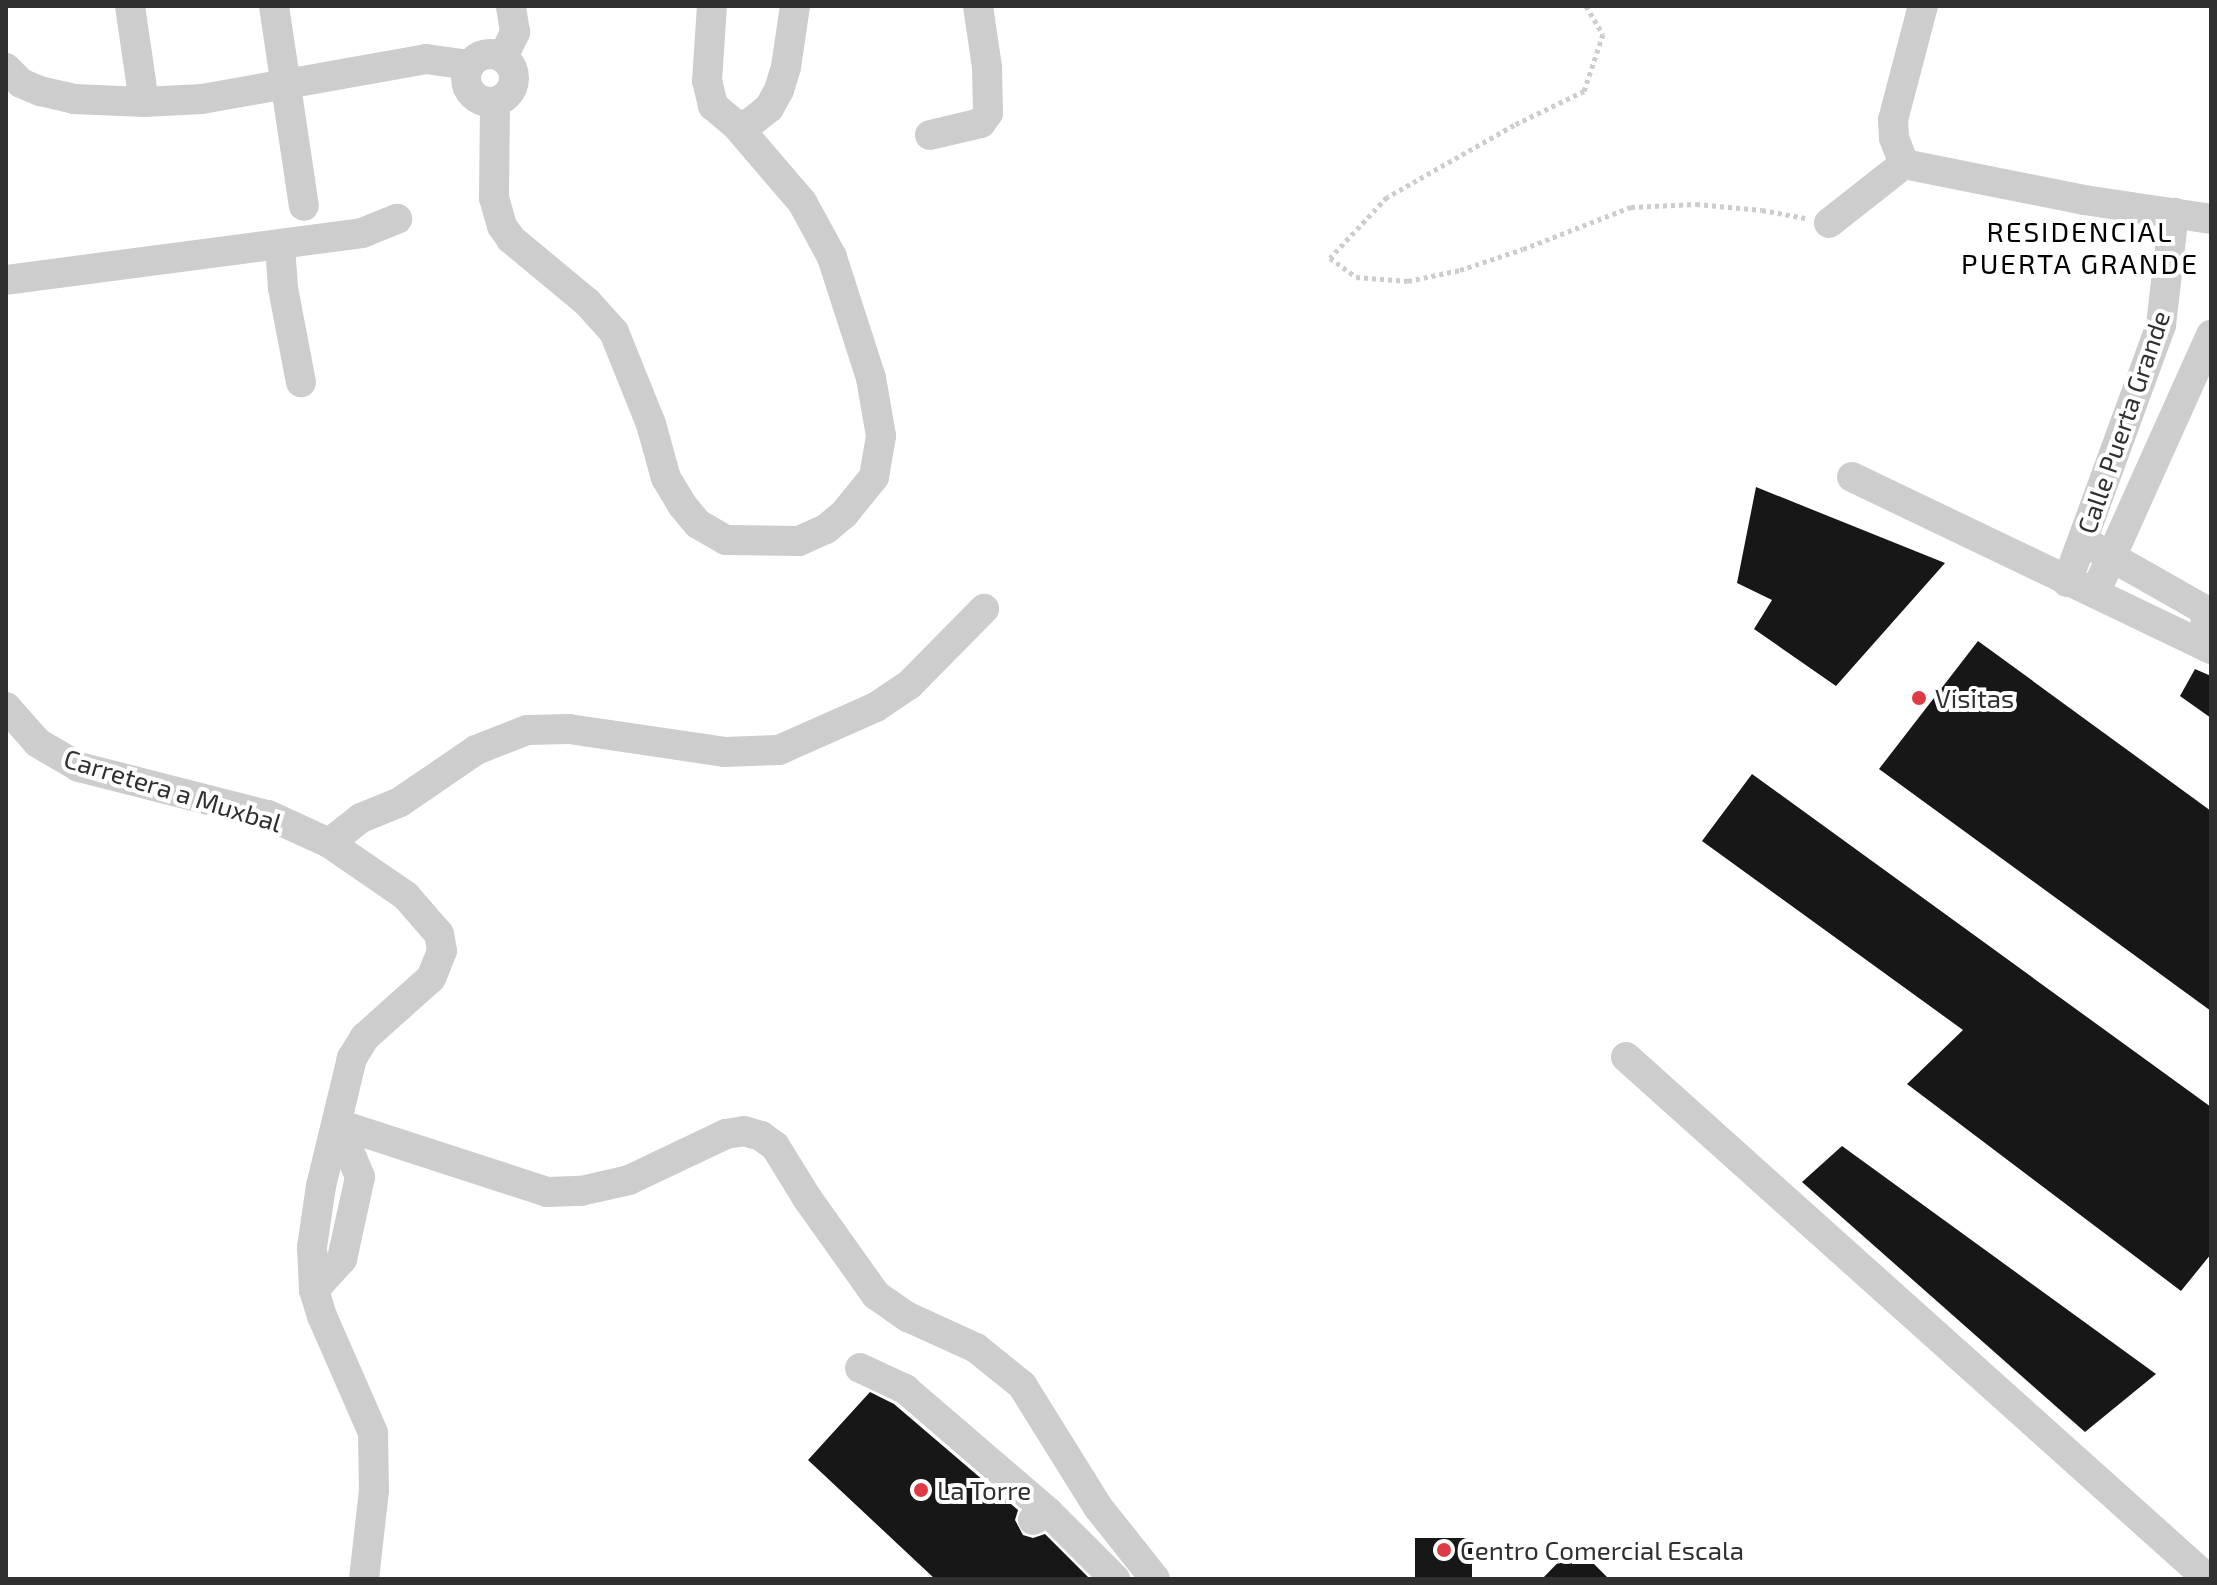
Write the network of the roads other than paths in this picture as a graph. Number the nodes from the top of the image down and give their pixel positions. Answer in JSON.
{"nodes":[{"id":1,"x":130,"y":6,"type":"edge"},
{"id":2,"x":274,"y":6,"type":"edge"},
{"id":3,"x":511,"y":6,"type":"edge"},
{"id":4,"x":712,"y":6,"type":"edge"},
{"id":5,"x":795,"y":6,"type":"edge"},
{"id":6,"x":978,"y":6,"type":"edge"},
{"id":7,"x":1923,"y":6,"type":"edge"},
{"id":8,"x":503,"y":57,"type":"junction"},
{"id":9,"x":469,"y":65,"type":"junction"},
{"id":10,"x":6,"y":68,"type":"edge"},
{"id":11,"x":286,"y":83,"type":"junction"},
{"id":12,"x":144,"y":102,"type":"junction"},
{"id":13,"x":495,"y":102,"type":"junction"},
{"id":14,"x":736,"y":125,"type":"junction"},
{"id":15,"x":930,"y":135,"type":"dead end"},
{"id":16,"x":1904,"y":164,"type":"junction"},
{"id":17,"x":304,"y":206,"type":"dead end"},
{"id":18,"x":2174,"y":213,"type":"junction"},
{"id":19,"x":397,"y":219,"type":"dead end"},
{"id":20,"x":2211,"y":219,"type":"edge"},
{"id":21,"x":1829,"y":223,"type":"road end"},
{"id":22,"x":280,"y":245,"type":"junction"},
{"id":23,"x":6,"y":280,"type":"edge"},
{"id":24,"x":2211,"y":335,"type":"edge"},
{"id":25,"x":301,"y":382,"type":"dead end"},
{"id":26,"x":1852,"y":477,"type":"dead end"},
{"id":27,"x":2081,"y":542,"type":"junction"},
{"id":28,"x":2113,"y":555,"type":"junction"},
{"id":29,"x":2067,"y":582,"type":"junction"},
{"id":30,"x":2095,"y":593,"type":"junction"},
{"id":31,"x":984,"y":609,"type":"dead end"},
{"id":32,"x":2209,"y":648,"type":"edge"},
{"id":33,"x":6,"y":707,"type":"edge"},
{"id":34,"x":329,"y":843,"type":"junction"},
{"id":35,"x":1626,"y":1057,"type":"dead end"},
{"id":36,"x":338,"y":1124,"type":"junction"},
{"id":37,"x":860,"y":1368,"type":"dead end"},
{"id":38,"x":364,"y":1579,"type":"edge"},
{"id":39,"x":1115,"y":1579,"type":"edge"},
{"id":40,"x":1155,"y":1579,"type":"edge"},
{"id":41,"x":2208,"y":1579,"type":"edge"}],
"edges":[{"from":1,"to":12,"type":"street"},
{"from":2,"to":11,"type":"street"},
{"from":3,"to":8,"type":"street"},
{"from":4,"to":14,"type":"street"},
{"from":5,"to":14,"type":"street"},
{"from":6,"to":15,"type":"street"},
{"from":7,"to":16,"type":"street"},
{"from":8,"to":9,"type":"street"},
{"from":8,"to":13,"type":"street"},
{"from":9,"to":11,"type":"street"},
{"from":9,"to":13,"type":"street"},
{"from":10,"to":12,"type":"street"},
{"from":11,"to":12,"type":"street"},
{"from":11,"to":17,"type":"street"},
{"from":13,"to":14,"type":"street"},
{"from":16,"to":18,"type":"street"},
{"from":16,"to":21,"type":"street"},
{"from":18,"to":20,"type":"street"},
{"from":18,"to":27,"type":"street","name":"Calle Puerta Grande"},
{"from":19,"to":22,"type":"street"},
{"from":22,"to":23,"type":"street"},
{"from":22,"to":25,"type":"street"},
{"from":24,"to":28,"type":"street","name":"Calle Puerta Grande"},
{"from":26,"to":29,"type":"street"},
{"from":27,"to":28,"type":"street"},
{"from":27,"to":29,"type":"street","name":"Calle Puerta Grande"},
{"from":28,"to":30,"type":"street","name":"Calle Puerta Grande"},
{"from":28,"to":32,"type":"street"},
{"from":29,"to":30,"type":"street"},
{"from":30,"to":32,"type":"street"},
{"from":31,"to":34,"type":"street"},
{"from":33,"to":34,"type":"street","name":"Carretera a Muxbal"},
{"from":34,"to":36,"type":"street","name":"Carretera a Muxbal"},
{"from":35,"to":41,"type":"street"},
{"from":36,"to":38,"type":"street","name":"Carretera a Muxbal"},
{"from":36,"to":40,"type":"street"},
{"from":37,"to":39,"type":"street"}]}
